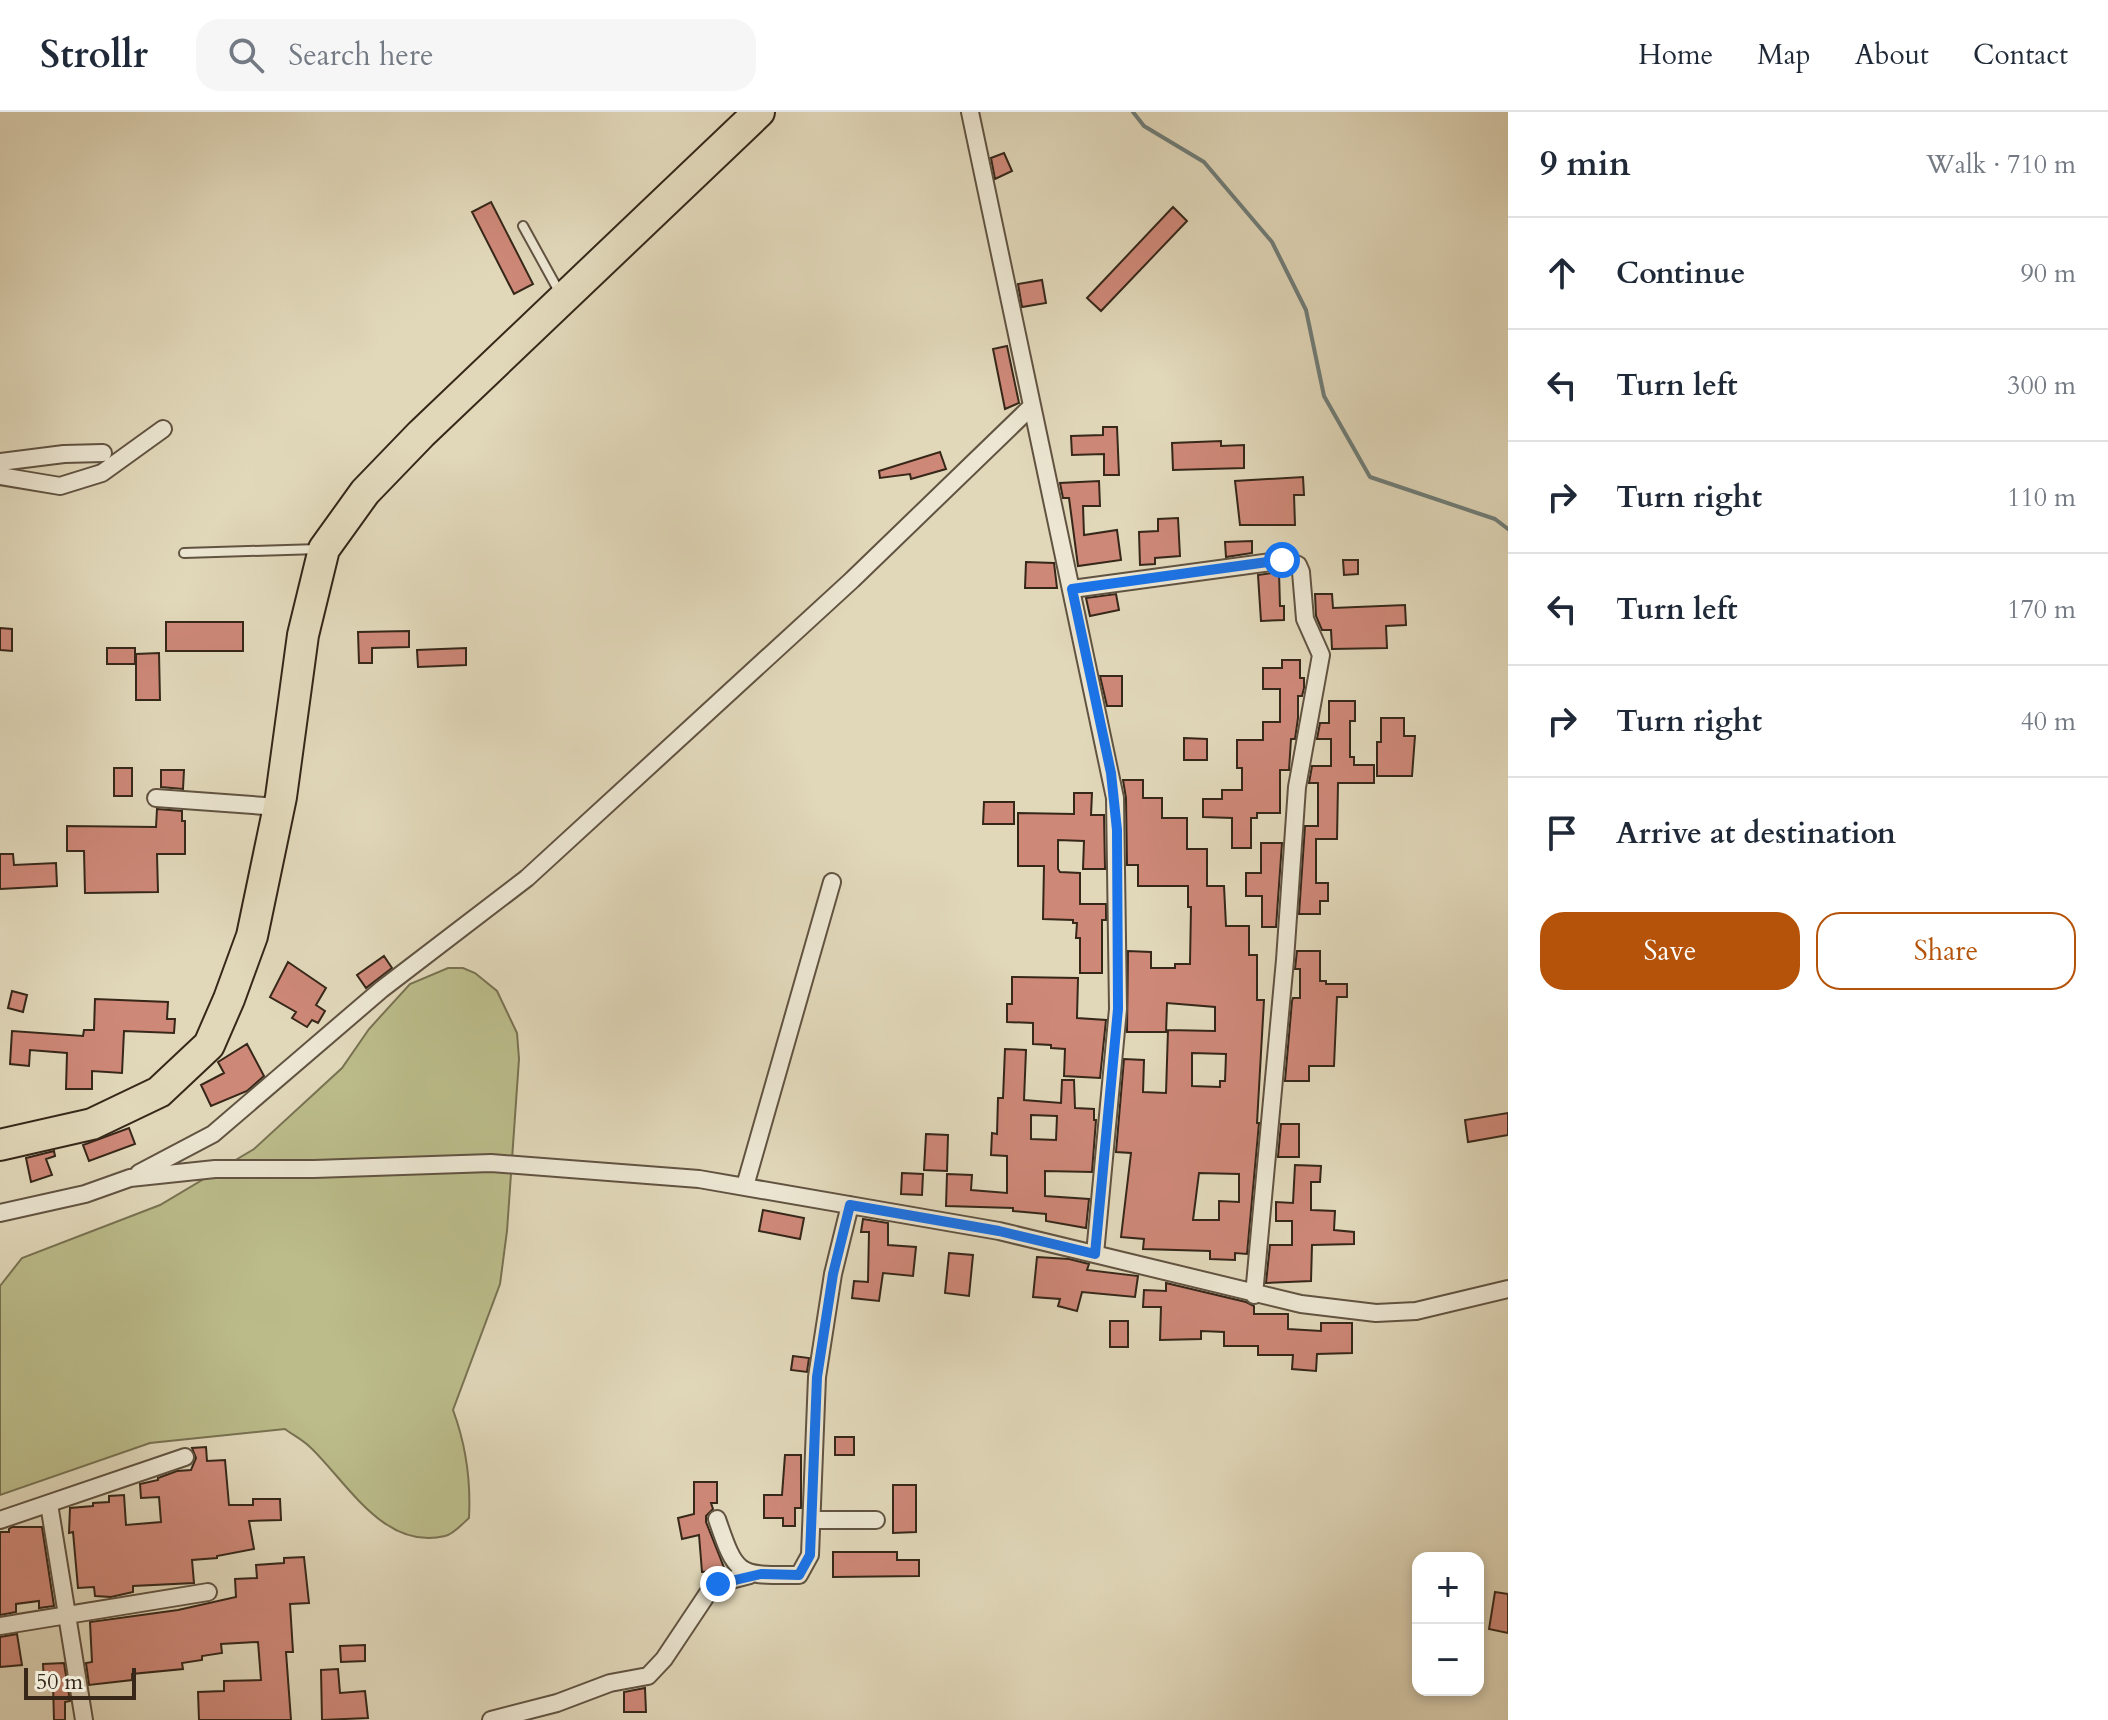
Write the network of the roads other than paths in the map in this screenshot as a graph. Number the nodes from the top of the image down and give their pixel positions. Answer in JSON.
{"nodes":[{"id":1,"x":759,"y":112,"type":"edge"},
{"id":2,"x":970,"y":112,"type":"edge"},
{"id":3,"x":523,"y":226,"type":"dead end"},
{"id":4,"x":563,"y":297,"type":"junction"},
{"id":5,"x":1032,"y":406,"type":"junction"},
{"id":6,"x":163,"y":429,"type":"dead end"},
{"id":7,"x":103,"y":453,"type":"dead end"},
{"id":8,"x":0,"y":462,"type":"edge"},
{"id":9,"x":0,"y":476,"type":"edge"},
{"id":10,"x":324,"y":549,"type":"junction"},
{"id":11,"x":184,"y":553,"type":"dead end"},
{"id":12,"x":1072,"y":589,"type":"junction"},
{"id":13,"x":156,"y":798,"type":"dead end"},
{"id":14,"x":279,"y":807,"type":"junction"},
{"id":15,"x":832,"y":882,"type":"dead end"},
{"id":16,"x":0,"y":1145,"type":"edge"},
{"id":17,"x":130,"y":1178,"type":"junction"},
{"id":18,"x":745,"y":1186,"type":"junction"},
{"id":19,"x":850,"y":1205,"type":"junction"},
{"id":20,"x":0,"y":1213,"type":"edge"},
{"id":21,"x":1095,"y":1254,"type":"junction"},
{"id":22,"x":1508,"y":1289,"type":"edge"},
{"id":23,"x":1254,"y":1295,"type":"junction"},
{"id":24,"x":185,"y":1457,"type":"dead end"},
{"id":25,"x":49,"y":1504,"type":"junction"},
{"id":26,"x":717,"y":1519,"type":"dead end"},
{"id":27,"x":0,"y":1520,"type":"edge"},
{"id":28,"x":812,"y":1520,"type":"junction"},
{"id":29,"x":876,"y":1520,"type":"dead end"},
{"id":30,"x":750,"y":1575,"type":"junction"},
{"id":31,"x":208,"y":1592,"type":"dead end"},
{"id":32,"x":68,"y":1614,"type":"junction"},
{"id":33,"x":0,"y":1626,"type":"edge"},
{"id":34,"x":84,"y":1720,"type":"edge"},
{"id":35,"x":491,"y":1720,"type":"edge"}],
"edges":[{"from":1,"to":4,"type":"highway"},
{"from":2,"to":5,"type":"street"},
{"from":3,"to":4,"type":"lane"},
{"from":4,"to":10,"type":"highway"},
{"from":5,"to":12,"type":"street"},
{"from":5,"to":17,"type":"street"},
{"from":6,"to":9,"type":"street"},
{"from":7,"to":8,"type":"street"},
{"from":10,"to":11,"type":"lane"},
{"from":10,"to":14,"type":"highway"},
{"from":12,"to":21,"type":"street"},
{"from":12,"to":23,"type":"street"},
{"from":13,"to":14,"type":"street"},
{"from":14,"to":16,"type":"highway"},
{"from":15,"to":18,"type":"street"},
{"from":17,"to":18,"type":"street"},
{"from":17,"to":20,"type":"street"},
{"from":18,"to":19,"type":"street"},
{"from":19,"to":21,"type":"street"},
{"from":19,"to":28,"type":"street"},
{"from":21,"to":23,"type":"street"},
{"from":22,"to":23,"type":"street"},
{"from":24,"to":25,"type":"street"},
{"from":25,"to":27,"type":"street"},
{"from":25,"to":32,"type":"street"},
{"from":26,"to":30,"type":"street"},
{"from":28,"to":29,"type":"street"},
{"from":28,"to":30,"type":"street"},
{"from":30,"to":35,"type":"street"},
{"from":31,"to":32,"type":"street"},
{"from":32,"to":33,"type":"street"},
{"from":32,"to":34,"type":"street"}]}
